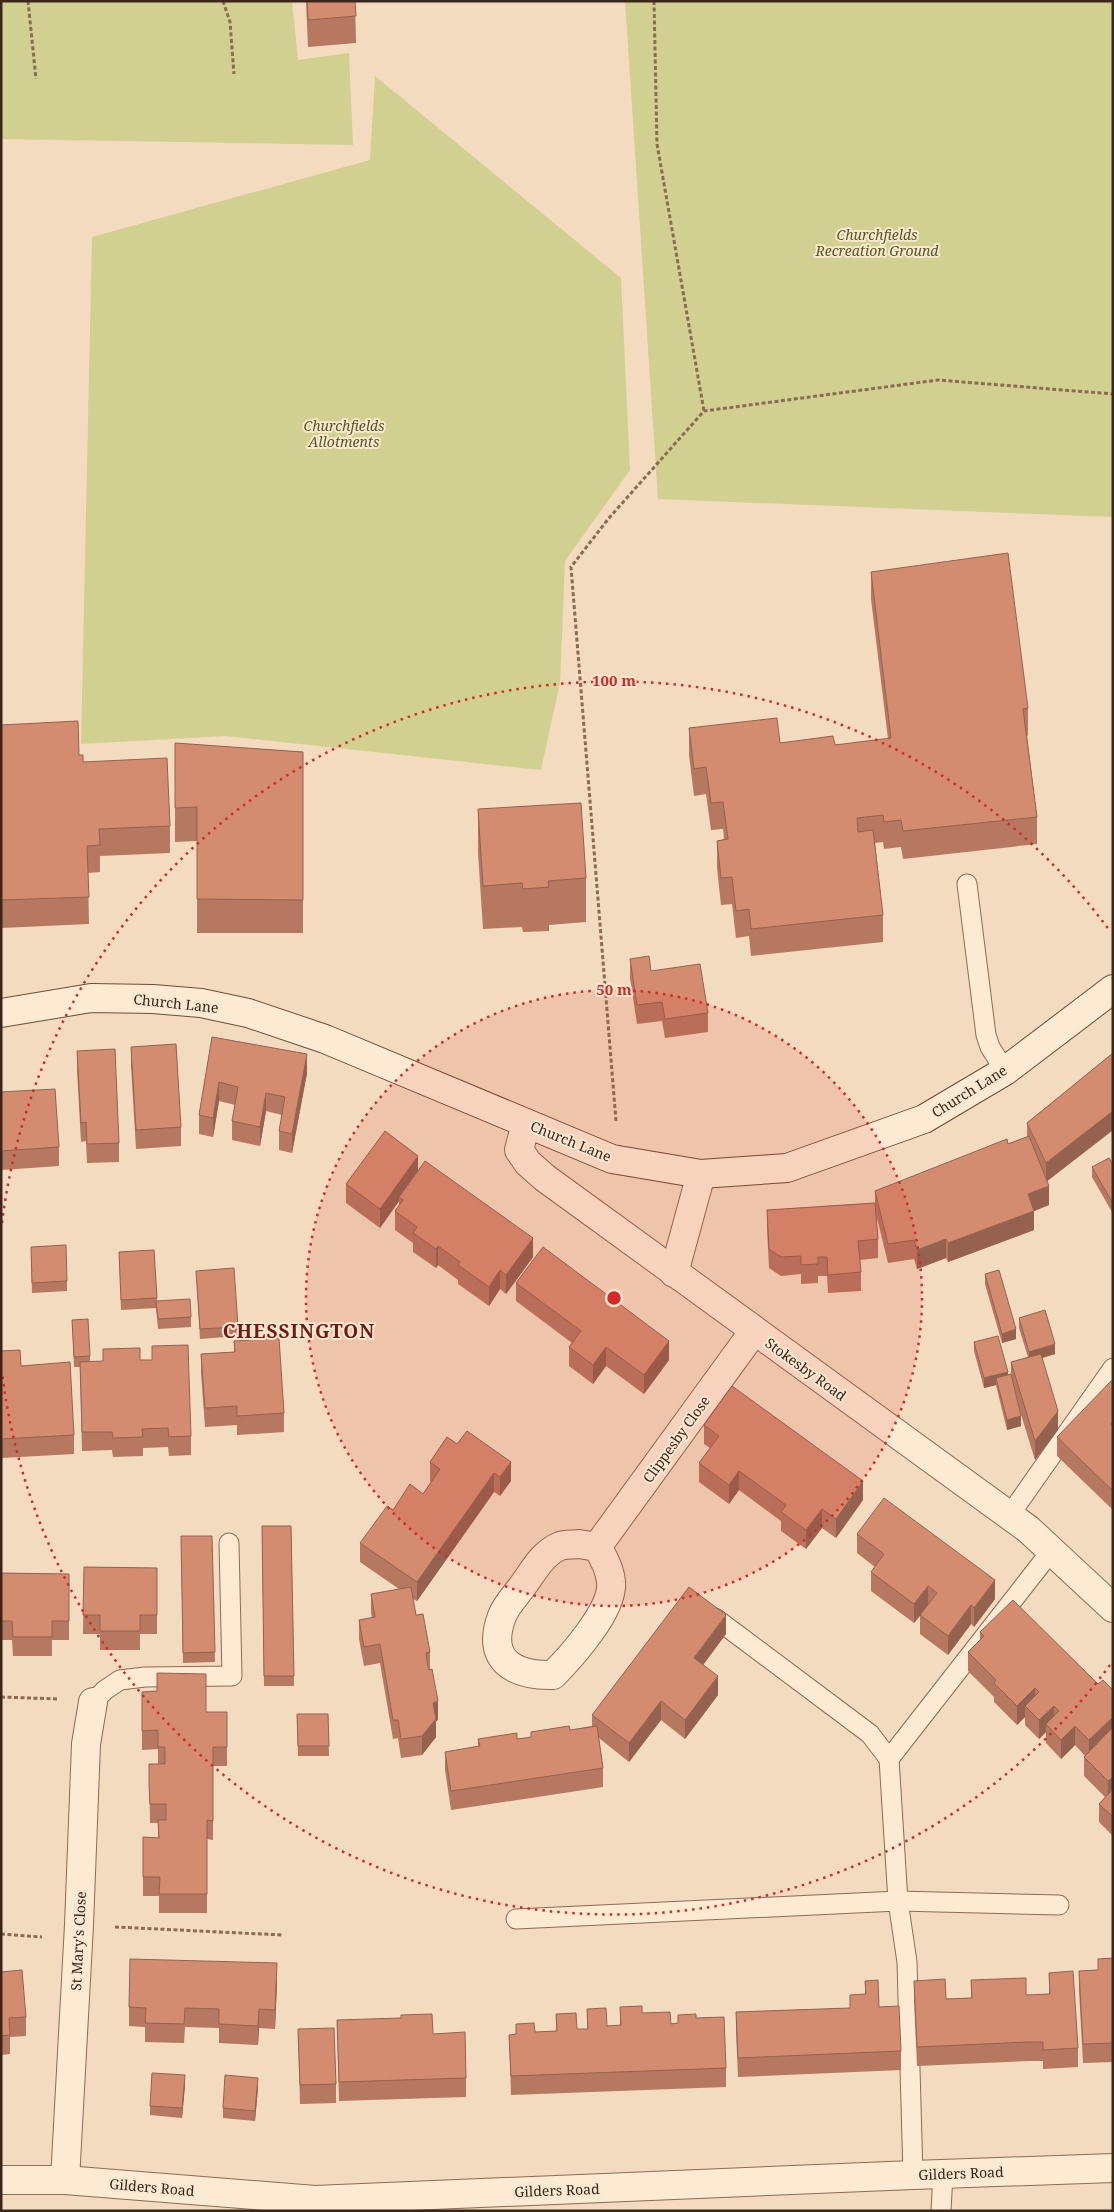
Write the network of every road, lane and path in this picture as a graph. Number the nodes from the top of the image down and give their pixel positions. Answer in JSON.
{"nodes":[{"id":1,"x":28,"y":1,"type":"edge"},
{"id":2,"x":224,"y":1,"type":"edge"},
{"id":3,"x":654,"y":1,"type":"edge"},
{"id":4,"x":234,"y":74,"type":"dead end"},
{"id":5,"x":36,"y":79,"type":"dead end"},
{"id":6,"x":1113,"y":394,"type":"edge"},
{"id":7,"x":704,"y":411,"type":"junction"},
{"id":8,"x":967,"y":884,"type":"dead end"},
{"id":9,"x":1113,"y":988,"type":"edge"},
{"id":10,"x":1,"y":1013,"type":"edge"},
{"id":11,"x":1004,"y":1071,"type":"junction"},
{"id":12,"x":526,"y":1123,"type":"junction"},
{"id":13,"x":612,"y":1159,"type":"junction"},
{"id":14,"x":701,"y":1174,"type":"junction"},
{"id":15,"x":674,"y":1273,"type":"junction"},
{"id":16,"x":754,"y":1332,"type":"junction"},
{"id":17,"x":1113,"y":1368,"type":"edge"},
{"id":18,"x":1010,"y":1516,"type":"junction"},
{"id":19,"x":229,"y":1543,"type":"dead end"},
{"id":20,"x":597,"y":1547,"type":"junction"},
{"id":21,"x":1052,"y":1550,"type":"junction"},
{"id":22,"x":1113,"y":1608,"type":"edge"},
{"id":23,"x":715,"y":1618,"type":"edge"},
{"id":24,"x":1,"y":1697,"type":"edge"},
{"id":25,"x":93,"y":1702,"type":"joint"},
{"id":26,"x":86,"y":1744,"type":"junction"},
{"id":27,"x":889,"y":1759,"type":"junction"},
{"id":28,"x":898,"y":1901,"type":"junction"},
{"id":29,"x":1059,"y":1905,"type":"dead end"},
{"id":30,"x":516,"y":1919,"type":"dead end"},
{"id":31,"x":78,"y":1932,"type":"junction"},
{"id":32,"x":1,"y":1934,"type":"edge"},
{"id":33,"x":283,"y":1935,"type":"dead end"},
{"id":34,"x":1113,"y":2168,"type":"edge"},
{"id":35,"x":943,"y":2174,"type":"junction"},
{"id":36,"x":913,"y":2175,"type":"junction"},
{"id":37,"x":1,"y":2180,"type":"edge"},
{"id":38,"x":65,"y":2180,"type":"junction"},
{"id":39,"x":942,"y":2211,"type":"edge"}],
"edges":[{"from":1,"to":5,"type":"path"},
{"from":2,"to":4,"type":"path"},
{"from":3,"to":7,"type":"path"},
{"from":6,"to":7,"type":"path"},
{"from":7,"to":13,"type":"path"},
{"from":8,"to":11,"type":"lane"},
{"from":9,"to":11,"type":"street","name":"Church Lane"},
{"from":10,"to":12,"type":"street","name":"Church Lane"},
{"from":11,"to":14,"type":"street","name":"Church Lane"},
{"from":12,"to":13,"type":"street","name":"Church Lane"},
{"from":12,"to":15,"type":"street","name":"Stokesby Road"},
{"from":13,"to":14,"type":"street","name":"Church Lane"},
{"from":14,"to":15,"type":"street"},
{"from":15,"to":16,"type":"street","name":"Stokesby Road"},
{"from":16,"to":18,"type":"street","name":"Stokesby Road"},
{"from":16,"to":20,"type":"street","name":"Clippesby Close"},
{"from":17,"to":18,"type":"lane"},
{"from":18,"to":21,"type":"street","name":"Stokesby Road"},
{"from":19,"to":25,"type":"lane"},
{"from":20,"to":20,"type":"street"},
{"from":21,"to":22,"type":"street","name":"Stokesby Road"},
{"from":21,"to":27,"type":"lane"},
{"from":23,"to":27,"type":"lane"},
{"from":24,"to":26,"type":"path"},
{"from":25,"to":26,"type":"street","name":"St Mary's Close"},
{"from":26,"to":31,"type":"street","name":"St Mary's Close"},
{"from":27,"to":28,"type":"lane"},
{"from":28,"to":29,"type":"lane"},
{"from":28,"to":30,"type":"lane"},
{"from":28,"to":36,"type":"lane"},
{"from":31,"to":32,"type":"path"},
{"from":31,"to":33,"type":"path"},
{"from":31,"to":38,"type":"street","name":"St Mary's Close"},
{"from":34,"to":35,"type":"street","name":"Gilders Road"},
{"from":35,"to":36,"type":"street","name":"Gilders Road"},
{"from":35,"to":39,"type":"lane"},
{"from":36,"to":38,"type":"street","name":"Gilders Road"},
{"from":37,"to":38,"type":"street","name":"Gilders Road"}]}
